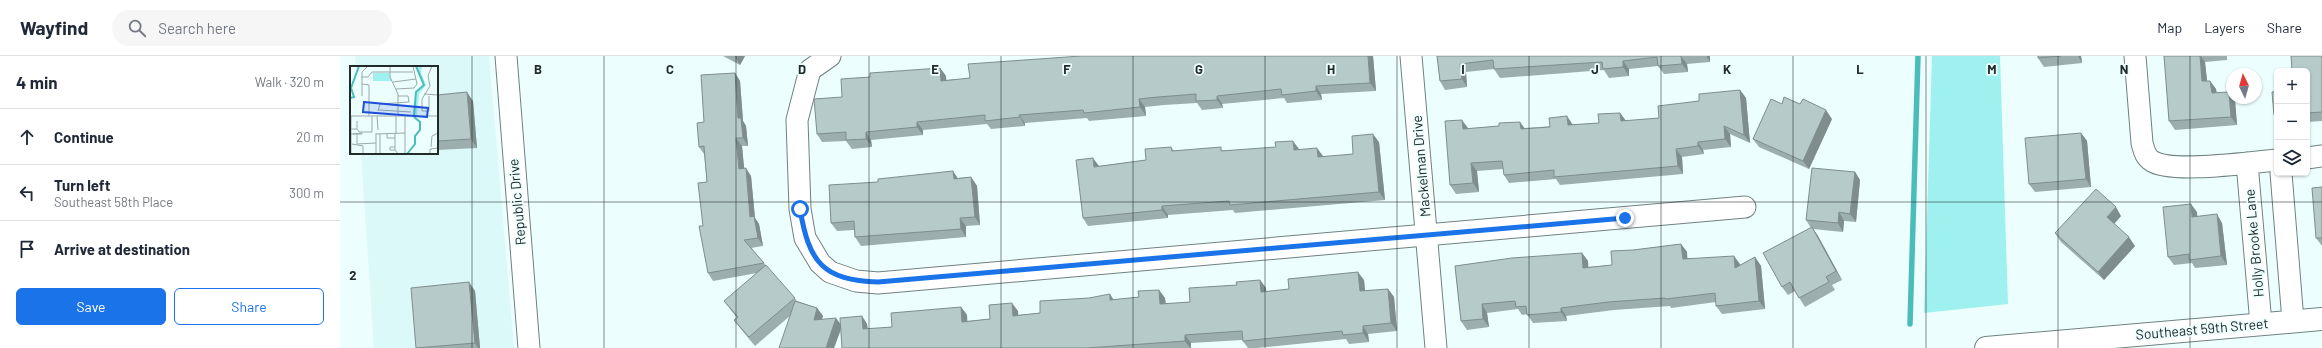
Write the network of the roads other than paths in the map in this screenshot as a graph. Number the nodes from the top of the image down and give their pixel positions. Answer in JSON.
{"nodes":[{"id":1,"x":506,"y":56,"type":"edge"},
{"id":2,"x":830,"y":56,"type":"edge"},
{"id":3,"x":1411,"y":56,"type":"edge"},
{"id":4,"x":2135,"y":56,"type":"edge"},
{"id":5,"x":2322,"y":156,"type":"edge"},
{"id":6,"x":2310,"y":158,"type":"edge"},
{"id":7,"x":2274,"y":160,"type":"edge"},
{"id":8,"x":2247,"y":163,"type":"junction"},
{"id":9,"x":2281,"y":176,"type":"edge"},
{"id":10,"x":1745,"y":207,"type":"dead end"},
{"id":11,"x":1427,"y":234,"type":"junction"},
{"id":12,"x":2322,"y":319,"type":"edge"},
{"id":13,"x":2293,"y":321,"type":"junction"},
{"id":14,"x":2261,"y":324,"type":"junction"},
{"id":15,"x":529,"y":348,"type":"edge"},
{"id":16,"x":1436,"y":348,"type":"edge"},
{"id":17,"x":1986,"y":348,"type":"edge"}],
"edges":[{"from":1,"to":15,"type":"street","name":"Republic Drive"},
{"from":2,"to":11,"type":"street"},
{"from":3,"to":11,"type":"street","name":"Mackelman Drive"},
{"from":4,"to":8,"type":"street"},
{"from":5,"to":6,"type":"street"},
{"from":7,"to":8,"type":"street"},
{"from":8,"to":14,"type":"street","name":"Holly Brooke Lane"},
{"from":9,"to":13,"type":"street"},
{"from":10,"to":11,"type":"street"},
{"from":11,"to":16,"type":"street","name":"Mackelman Drive"},
{"from":12,"to":13,"type":"main road","name":"Southeast 59th Street"},
{"from":13,"to":14,"type":"main road","name":"Southeast 59th Street"},
{"from":14,"to":17,"type":"main road","name":"Southeast 59th Street"}]}
